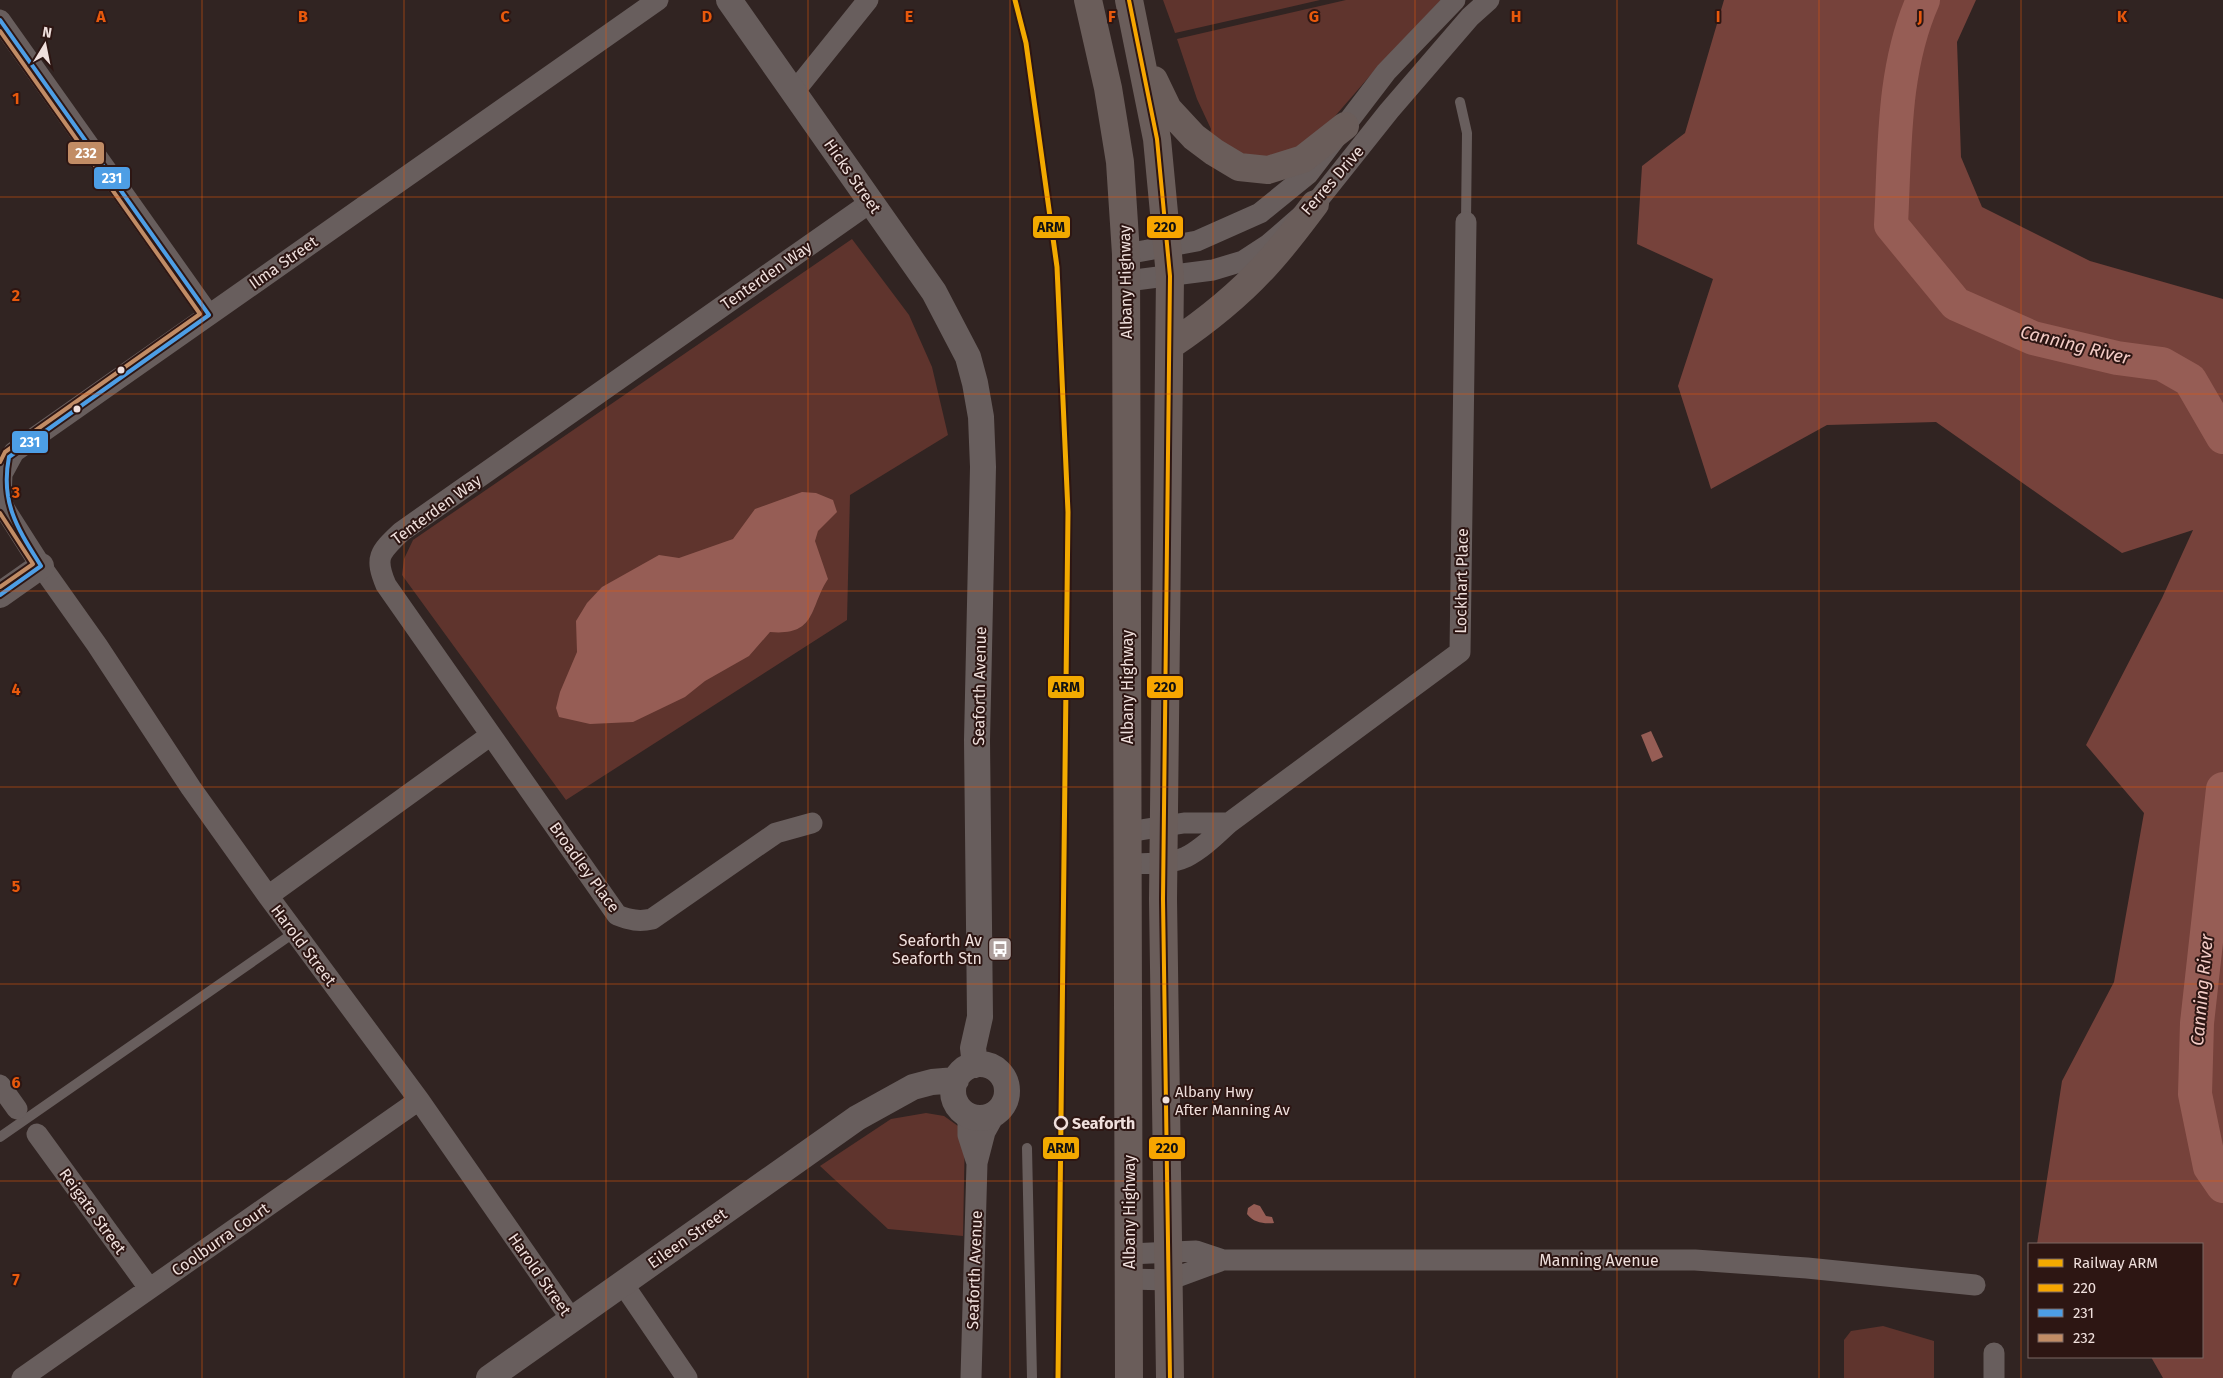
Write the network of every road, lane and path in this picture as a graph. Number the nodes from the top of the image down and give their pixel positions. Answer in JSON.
{"nodes":[{"id":1,"x":658,"y":0,"type":"edge"},
{"id":2,"x":729,"y":0,"type":"edge"},
{"id":3,"x":868,"y":0,"type":"edge"},
{"id":4,"x":1088,"y":0,"type":"edge"},
{"id":5,"x":1129,"y":0,"type":"edge"},
{"id":6,"x":1455,"y":0,"type":"edge"},
{"id":7,"x":1489,"y":0,"type":"edge"},
{"id":8,"x":0,"y":20,"type":"edge"},
{"id":9,"x":1142,"y":56,"type":"junction"},
{"id":10,"x":794,"y":92,"type":"junction"},
{"id":11,"x":1460,"y":102,"type":"dead end"},
{"id":12,"x":1345,"y":126,"type":"junction"},
{"id":13,"x":871,"y":202,"type":"junction"},
{"id":14,"x":1315,"y":204,"type":"junction"},
{"id":15,"x":1466,"y":222,"type":"joint"},
{"id":16,"x":1168,"y":246,"type":"junction"},
{"id":17,"x":1126,"y":254,"type":"junction"},
{"id":18,"x":1170,"y":276,"type":"junction"},
{"id":19,"x":1127,"y":281,"type":"junction"},
{"id":20,"x":208,"y":315,"type":"junction"},
{"id":21,"x":1171,"y":345,"type":"junction"},
{"id":22,"x":968,"y":357,"type":"joint"},
{"id":23,"x":41,"y":566,"type":"junction"},
{"id":24,"x":0,"y":595,"type":"edge"},
{"id":25,"x":491,"y":735,"type":"junction"},
{"id":26,"x":812,"y":823,"type":"dead end"},
{"id":27,"x":1229,"y":823,"type":"junction"},
{"id":28,"x":1166,"y":827,"type":"junction"},
{"id":29,"x":1128,"y":832,"type":"junction"},
{"id":30,"x":1164,"y":862,"type":"junction"},
{"id":31,"x":1128,"y":864,"type":"junction"},
{"id":32,"x":268,"y":896,"type":"junction"},
{"id":33,"x":295,"y":932,"type":"junction"},
{"id":34,"x":980,"y":1017,"type":"junction"},
{"id":35,"x":1000,"y":1071,"type":"junction"},
{"id":36,"x":0,"y":1084,"type":"edge"},
{"id":37,"x":963,"y":1091,"type":"junction"},
{"id":38,"x":419,"y":1100,"type":"junction"},
{"id":39,"x":17,"y":1109,"type":"dead end"},
{"id":40,"x":995,"y":1114,"type":"junction"},
{"id":41,"x":37,"y":1134,"type":"dead end"},
{"id":42,"x":0,"y":1137,"type":"edge"},
{"id":43,"x":1027,"y":1148,"type":"dead end"},
{"id":44,"x":977,"y":1163,"type":"junction"},
{"id":45,"x":1168,"y":1251,"type":"junction"},
{"id":46,"x":1223,"y":1260,"type":"junction"},
{"id":47,"x":1129,"y":1267,"type":"junction"},
{"id":48,"x":1169,"y":1280,"type":"junction"},
{"id":49,"x":623,"y":1284,"type":"junction"},
{"id":50,"x":1974,"y":1285,"type":"dead end"},
{"id":51,"x":149,"y":1288,"type":"junction"},
{"id":52,"x":572,"y":1320,"type":"junction"},
{"id":53,"x":1994,"y":1353,"type":"dead end"},
{"id":54,"x":22,"y":1378,"type":"edge"},
{"id":55,"x":489,"y":1378,"type":"edge"},
{"id":56,"x":687,"y":1378,"type":"edge"},
{"id":57,"x":971,"y":1378,"type":"edge"},
{"id":58,"x":1032,"y":1378,"type":"edge"},
{"id":59,"x":1129,"y":1378,"type":"edge"},
{"id":60,"x":1170,"y":1378,"type":"edge"},
{"id":61,"x":1994,"y":1378,"type":"edge"}],
"edges":[{"from":1,"to":20,"type":"street","name":"Ilma Street"},
{"from":2,"to":10,"type":"street","name":"Hicks Street"},
{"from":3,"to":10,"type":"street"},
{"from":4,"to":17,"type":"highway","name":"Albany Highway"},
{"from":5,"to":9,"type":"highway"},
{"from":6,"to":12,"type":"street","name":"Ferres Drive"},
{"from":7,"to":14,"type":"street","name":"Ferres Drive"},
{"from":8,"to":20,"type":"street"},
{"from":9,"to":12,"type":"highway"},
{"from":9,"to":16,"type":"highway"},
{"from":10,"to":13,"type":"street","name":"Hicks Street"},
{"from":11,"to":15,"type":"lane"},
{"from":12,"to":16,"type":"street","name":"Ferres Drive"},
{"from":13,"to":22,"type":"street","name":"Hicks Street"},
{"from":13,"to":25,"type":"street","name":"Tenterden Way"},
{"from":14,"to":18,"type":"street","name":"Ferres Drive"},
{"from":14,"to":21,"type":"highway"},
{"from":15,"to":27,"type":"street","name":"Lockhart Place"},
{"from":16,"to":17,"type":"street","name":"Ferres Drive"},
{"from":16,"to":18,"type":"highway"},
{"from":17,"to":19,"type":"highway","name":"Albany Highway"},
{"from":18,"to":19,"type":"street","name":"Ferres Drive"},
{"from":18,"to":21,"type":"highway"},
{"from":19,"to":29,"type":"highway","name":"Albany Highway"},
{"from":20,"to":23,"type":"street","name":"Ilma Street"},
{"from":21,"to":28,"type":"highway"},
{"from":22,"to":34,"type":"street","name":"Seaforth Avenue"},
{"from":23,"to":24,"type":"street"},
{"from":23,"to":32,"type":"street","name":"Harold Street"},
{"from":25,"to":26,"type":"street","name":"Broadley Place"},
{"from":25,"to":32,"type":"street"},
{"from":27,"to":28,"type":"street"},
{"from":27,"to":30,"type":"street","name":"Lockhart Place"},
{"from":28,"to":29,"type":"street"},
{"from":28,"to":30,"type":"highway"},
{"from":29,"to":31,"type":"highway","name":"Albany Highway"},
{"from":30,"to":31,"type":"street","name":"Lockhart Place"},
{"from":30,"to":45,"type":"highway"},
{"from":31,"to":47,"type":"highway","name":"Albany Highway"},
{"from":32,"to":33,"type":"street","name":"Harold Street"},
{"from":33,"to":38,"type":"street","name":"Harold Street"},
{"from":33,"to":42,"type":"lane"},
{"from":34,"to":35,"type":"street","name":"Seaforth Avenue"},
{"from":34,"to":37,"type":"street","name":"Seaforth Avenue"},
{"from":35,"to":37,"type":"street"},
{"from":35,"to":40,"type":"street"},
{"from":36,"to":39,"type":"street"},
{"from":37,"to":40,"type":"street"},
{"from":37,"to":44,"type":"street","name":"Seaforth Avenue"},
{"from":37,"to":49,"type":"street","name":"Eileen Street"},
{"from":38,"to":51,"type":"street","name":"Coolburra Court"},
{"from":38,"to":52,"type":"street","name":"Harold Street"},
{"from":40,"to":44,"type":"street","name":"Seaforth Avenue"},
{"from":41,"to":51,"type":"street","name":"Reigate Street"},
{"from":43,"to":58,"type":"lane"},
{"from":44,"to":57,"type":"street","name":"Seaforth Avenue"},
{"from":45,"to":46,"type":"street","name":"Manning Avenue"},
{"from":45,"to":47,"type":"street","name":"Manning Avenue"},
{"from":45,"to":48,"type":"highway"},
{"from":46,"to":48,"type":"street","name":"Manning Avenue"},
{"from":46,"to":50,"type":"street","name":"Manning Avenue"},
{"from":47,"to":48,"type":"street","name":"Manning Avenue"},
{"from":47,"to":59,"type":"highway","name":"Albany Highway"},
{"from":48,"to":60,"type":"highway"},
{"from":49,"to":52,"type":"street","name":"Eileen Street"},
{"from":49,"to":56,"type":"street"},
{"from":51,"to":54,"type":"street","name":"Coolburra Court"},
{"from":52,"to":55,"type":"street","name":"Eileen Street"},
{"from":53,"to":61,"type":"street"}]}
